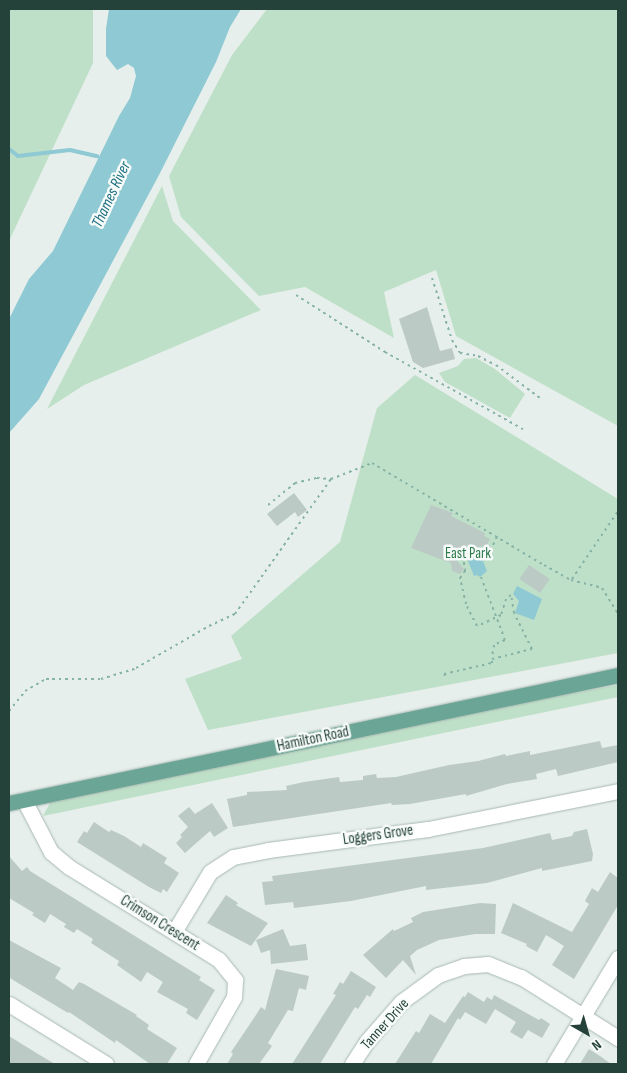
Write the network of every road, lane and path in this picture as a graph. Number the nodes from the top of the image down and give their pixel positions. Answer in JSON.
{"nodes":[{"id":1,"x":432,"y":278,"type":"dead end"},
{"id":2,"x":296,"y":295,"type":"dead end"},
{"id":3,"x":540,"y":398,"type":"dead end"},
{"id":4,"x":523,"y":429,"type":"dead end"},
{"id":5,"x":331,"y":479,"type":"junction"},
{"id":6,"x":268,"y":505,"type":"dead end"},
{"id":7,"x":618,"y":511,"type":"edge"},
{"id":8,"x":497,"y":537,"type":"junction"},
{"id":9,"x":481,"y":577,"type":"dead end"},
{"id":10,"x":572,"y":580,"type":"junction"},
{"id":11,"x":618,"y":614,"type":"edge"},
{"id":12,"x":497,"y":619,"type":"junction"},
{"id":13,"x":492,"y":659,"type":"junction"},
{"id":14,"x":618,"y":675,"type":"edge"},
{"id":15,"x":445,"y":676,"type":"dead end"},
{"id":16,"x":9,"y":712,"type":"edge"},
{"id":17,"x":618,"y":791,"type":"edge"},
{"id":18,"x":24,"y":800,"type":"junction"},
{"id":19,"x":9,"y":803,"type":"edge"},
{"id":20,"x":174,"y":932,"type":"junction"},
{"id":21,"x":618,"y":958,"type":"edge"},
{"id":22,"x":9,"y":1004,"type":"edge"},
{"id":23,"x":583,"y":1017,"type":"junction"},
{"id":24,"x":618,"y":1038,"type":"edge"},
{"id":25,"x":106,"y":1064,"type":"edge"},
{"id":26,"x":196,"y":1064,"type":"edge"},
{"id":27,"x":352,"y":1064,"type":"edge"},
{"id":28,"x":554,"y":1064,"type":"edge"}],
"edges":[{"from":1,"to":3,"type":"path"},
{"from":2,"to":4,"type":"path"},
{"from":5,"to":6,"type":"path"},
{"from":5,"to":8,"type":"path"},
{"from":5,"to":16,"type":"path"},
{"from":7,"to":10,"type":"path"},
{"from":8,"to":10,"type":"path"},
{"from":8,"to":12,"type":"path"},
{"from":9,"to":12,"type":"path"},
{"from":10,"to":11,"type":"path"},
{"from":12,"to":13,"type":"path"},
{"from":12,"to":13,"type":"path"},
{"from":13,"to":15,"type":"path"},
{"from":14,"to":18,"type":"main road","name":"Hamilton Road"},
{"from":17,"to":20,"type":"street","name":"Loggers Grove"},
{"from":18,"to":19,"type":"main road","name":"Hamilton Road"},
{"from":18,"to":20,"type":"street","name":"Crimson Crescent"},
{"from":20,"to":26,"type":"street","name":"Crimson Crescent"},
{"from":21,"to":23,"type":"street"},
{"from":22,"to":25,"type":"street"},
{"from":23,"to":24,"type":"street","name":"Tanner Drive"},
{"from":23,"to":27,"type":"street","name":"Tanner Drive"},
{"from":23,"to":28,"type":"street"}]}
